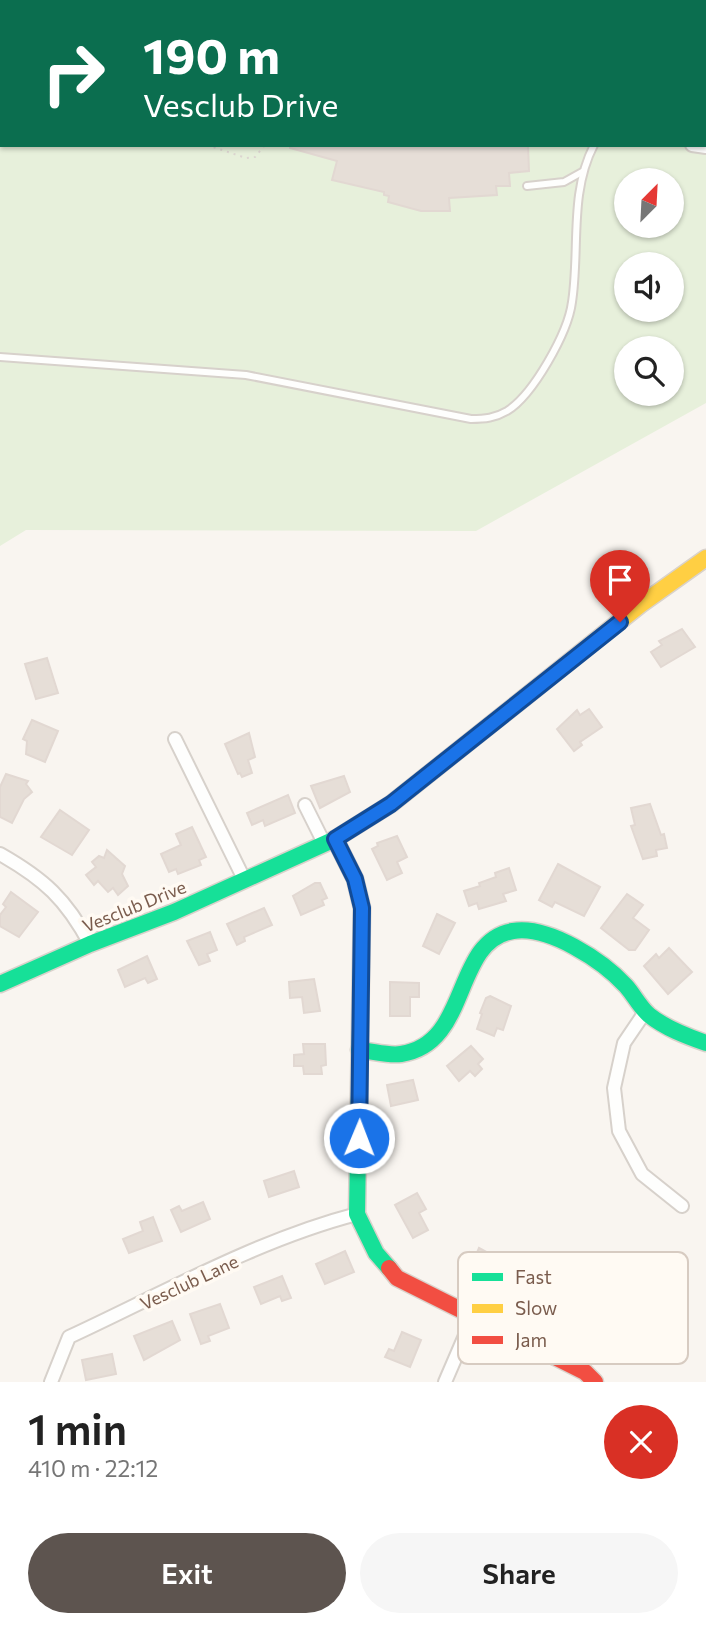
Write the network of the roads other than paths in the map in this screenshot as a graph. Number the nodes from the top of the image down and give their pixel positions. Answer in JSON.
{"nodes":[{"id":1,"x":593,"y":147,"type":"edge"},
{"id":2,"x":582,"y":172,"type":"junction"},
{"id":3,"x":527,"y":186,"type":"dead end"},
{"id":4,"x":0,"y":357,"type":"edge"},
{"id":5,"x":706,"y":558,"type":"edge"},
{"id":6,"x":176,"y":740,"type":"dead end"},
{"id":7,"x":305,"y":805,"type":"dead end"},
{"id":8,"x":330,"y":841,"type":"junction"},
{"id":9,"x":0,"y":854,"type":"edge"},
{"id":10,"x":244,"y":879,"type":"junction"},
{"id":11,"x":90,"y":944,"type":"junction"},
{"id":12,"x":0,"y":984,"type":"edge"},
{"id":13,"x":645,"y":1012,"type":"junction"},
{"id":14,"x":706,"y":1043,"type":"edge"},
{"id":15,"x":359,"y":1050,"type":"junction"},
{"id":16,"x":682,"y":1206,"type":"dead end"},
{"id":17,"x":356,"y":1214,"type":"junction"},
{"id":18,"x":458,"y":1309,"type":"edge"},
{"id":19,"x":458,"y":1352,"type":"edge"},
{"id":20,"x":569,"y":1364,"type":"edge"},
{"id":21,"x":51,"y":1382,"type":"edge"},
{"id":22,"x":445,"y":1382,"type":"edge"},
{"id":23,"x":596,"y":1382,"type":"edge"}],
"edges":[{"from":1,"to":2,"type":"lane"},
{"from":2,"to":3,"type":"lane"},
{"from":2,"to":4,"type":"lane"},
{"from":5,"to":8,"type":"street","name":"Vesclub Drive"},
{"from":6,"to":10,"type":"street"},
{"from":7,"to":8,"type":"street"},
{"from":8,"to":10,"type":"street","name":"Vesclub Drive"},
{"from":8,"to":15,"type":"street"},
{"from":9,"to":11,"type":"street"},
{"from":10,"to":11,"type":"street","name":"Vesclub Drive"},
{"from":11,"to":12,"type":"street","name":"Vesclub Drive"},
{"from":13,"to":14,"type":"street"},
{"from":13,"to":15,"type":"street"},
{"from":13,"to":16,"type":"street"},
{"from":15,"to":17,"type":"street"},
{"from":17,"to":18,"type":"street"},
{"from":17,"to":21,"type":"street","name":"Vesclub Lane"},
{"from":19,"to":22,"type":"street"},
{"from":20,"to":23,"type":"street"}]}
